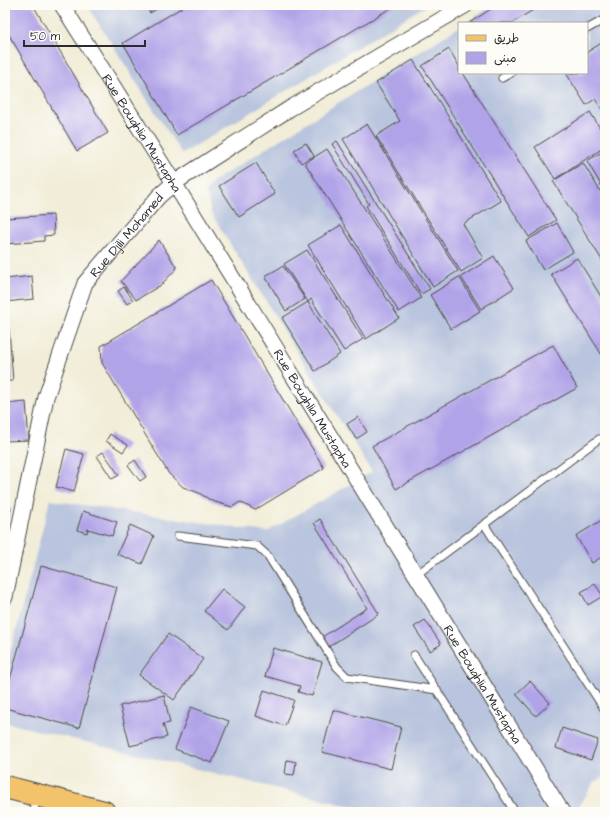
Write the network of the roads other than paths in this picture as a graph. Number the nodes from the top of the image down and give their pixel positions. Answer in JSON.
{"nodes":[{"id":1,"x":62,"y":5,"type":"edge"},
{"id":2,"x":466,"y":5,"type":"edge"},
{"id":3,"x":605,"y":19,"type":"edge"},
{"id":4,"x":588,"y":28,"type":"edge"},
{"id":5,"x":509,"y":74,"type":"edge"},
{"id":6,"x":502,"y":78,"type":"dead end"},
{"id":7,"x":174,"y":183,"type":"junction"},
{"id":8,"x":599,"y":439,"type":"dead end"},
{"id":9,"x":484,"y":524,"type":"junction"},
{"id":10,"x":178,"y":536,"type":"dead end"},
{"id":11,"x":416,"y":575,"type":"junction"},
{"id":12,"x":5,"y":597,"type":"edge"},
{"id":13,"x":414,"y":655,"type":"dead end"},
{"id":14,"x":437,"y":690,"type":"junction"},
{"id":15,"x":605,"y":710,"type":"edge"},
{"id":16,"x":5,"y":787,"type":"edge"},
{"id":17,"x":34,"y":803,"type":"edge"},
{"id":18,"x":104,"y":812,"type":"edge"},
{"id":19,"x":515,"y":812,"type":"edge"},
{"id":20,"x":562,"y":812,"type":"edge"}],
"edges":[{"from":1,"to":7,"type":"street","name":"Rue Boughlia Mustapha"},
{"from":2,"to":7,"type":"street","name":"Rue Djili Mohamed"},
{"from":3,"to":4,"type":"lane"},
{"from":5,"to":6,"type":"lane"},
{"from":7,"to":11,"type":"street","name":"Rue Boughlia Mustapha"},
{"from":7,"to":12,"type":"street","name":"Rue Djili Mohamed"},
{"from":8,"to":9,"type":"lane"},
{"from":9,"to":11,"type":"lane"},
{"from":9,"to":15,"type":"lane"},
{"from":10,"to":14,"type":"lane"},
{"from":11,"to":20,"type":"street","name":"Rue Boughlia Mustapha"},
{"from":13,"to":14,"type":"lane"},
{"from":14,"to":19,"type":"lane"},
{"from":16,"to":17,"type":"main road"},
{"from":17,"to":18,"type":"main road"}]}
